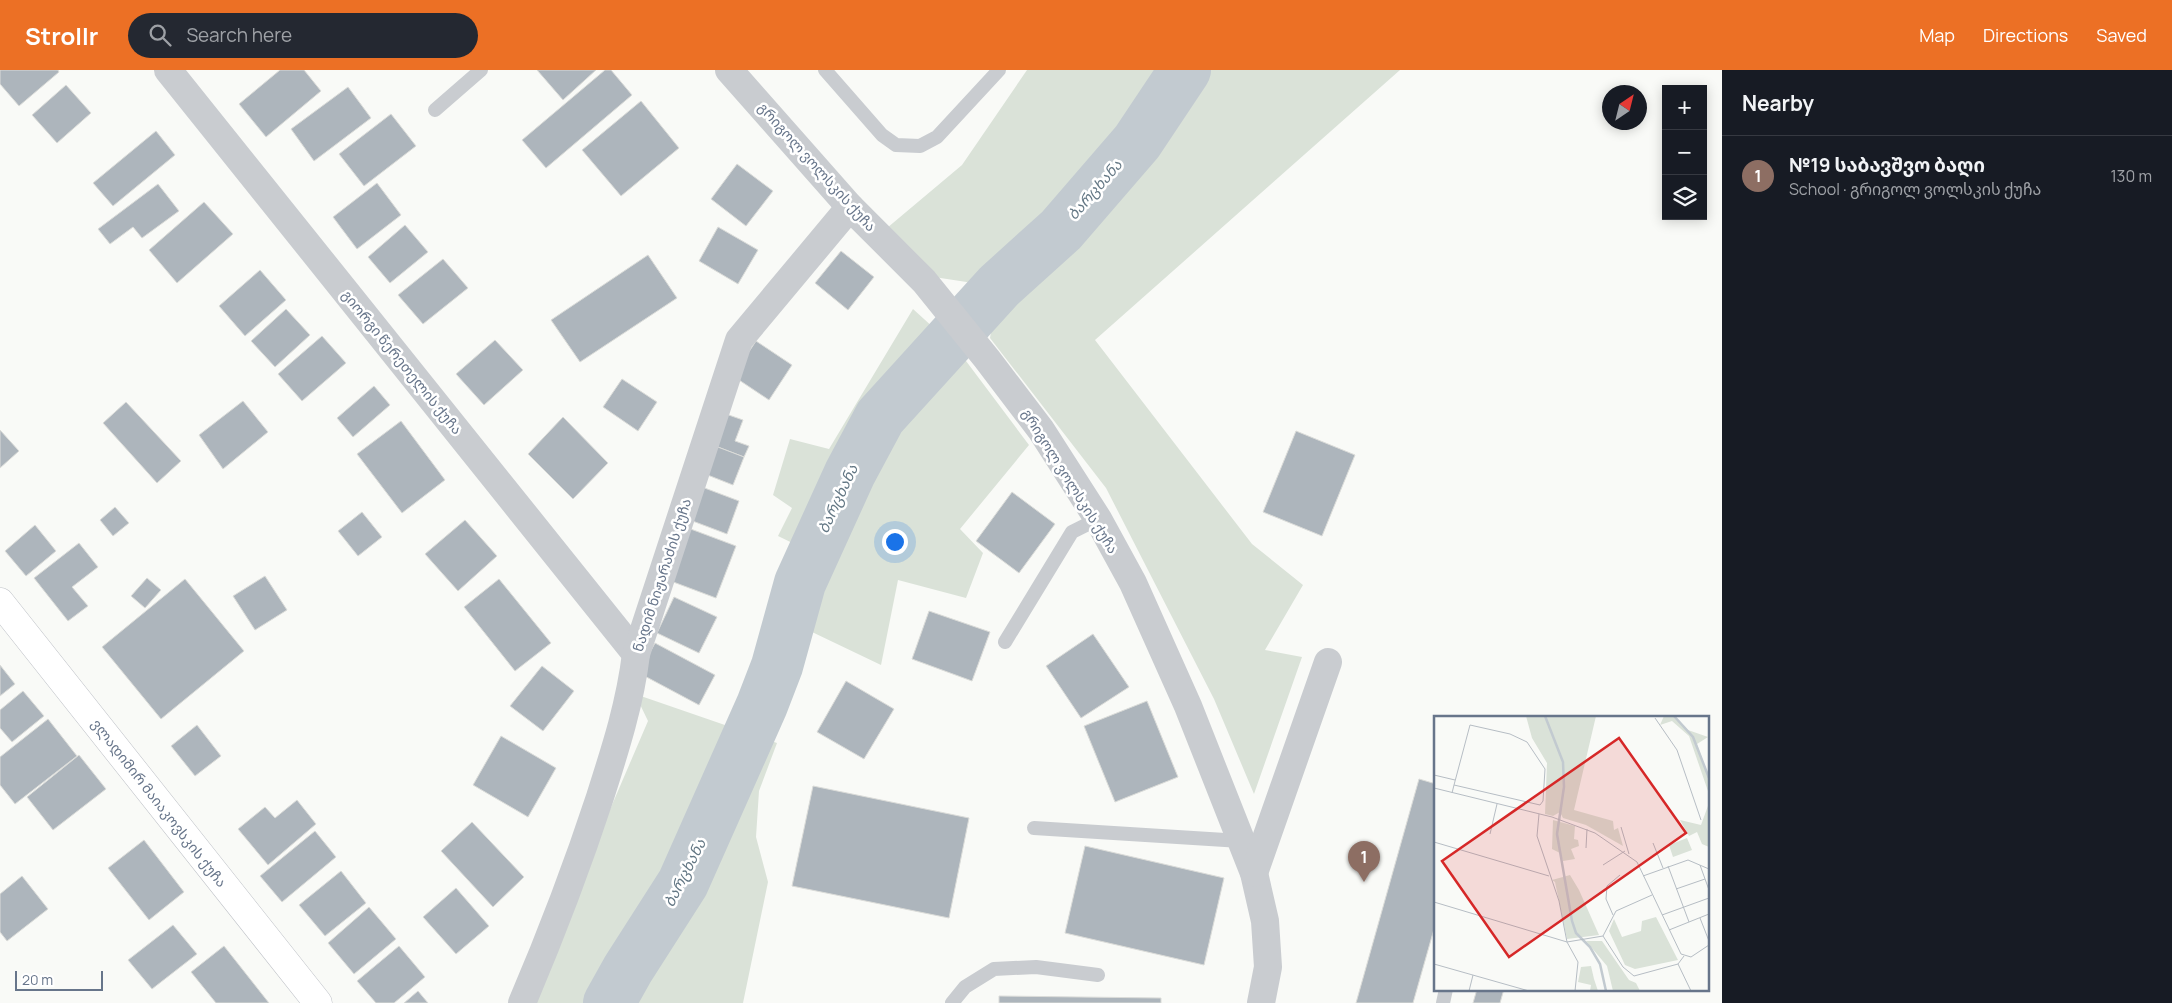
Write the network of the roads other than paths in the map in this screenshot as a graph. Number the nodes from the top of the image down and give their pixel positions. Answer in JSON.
{"nodes":[{"id":1,"x":168,"y":70,"type":"edge"},
{"id":2,"x":481,"y":70,"type":"edge"},
{"id":3,"x":729,"y":70,"type":"edge"},
{"id":4,"x":825,"y":70,"type":"edge"},
{"id":5,"x":999,"y":70,"type":"edge"},
{"id":6,"x":435,"y":110,"type":"dead end"},
{"id":7,"x":850,"y":206,"type":"junction"},
{"id":8,"x":1098,"y":519,"type":"junction"},
{"id":9,"x":0,"y":602,"type":"edge"},
{"id":10,"x":1005,"y":642,"type":"dead end"},
{"id":11,"x":636,"y":654,"type":"junction"},
{"id":12,"x":1328,"y":662,"type":"dead end"},
{"id":13,"x":1034,"y":828,"type":"dead end"},
{"id":14,"x":1241,"y":841,"type":"junction"},
{"id":15,"x":1254,"y":873,"type":"junction"},
{"id":16,"x":1098,"y":975,"type":"dead end"},
{"id":17,"x":1446,"y":990,"type":"edge"},
{"id":18,"x":318,"y":1003,"type":"edge"},
{"id":19,"x":522,"y":1003,"type":"edge"},
{"id":20,"x":952,"y":1003,"type":"edge"},
{"id":21,"x":1261,"y":1003,"type":"edge"},
{"id":22,"x":1443,"y":1003,"type":"edge"}],
"edges":[{"from":1,"to":11,"type":"street","name":"გიორგი წერეთელის ქუჩა"},
{"from":2,"to":6,"type":"lane"},
{"from":3,"to":7,"type":"street","name":"გრიგოლ ვოლსკის ქუჩა"},
{"from":4,"to":5,"type":"lane"},
{"from":7,"to":8,"type":"street","name":"გრიგოლ ვოლსკის ქუჩა"},
{"from":7,"to":11,"type":"street","name":"ნადიმ ნიჟარაძის ქუჩა"},
{"from":8,"to":10,"type":"lane"},
{"from":8,"to":14,"type":"street","name":"გრიგოლ ვოლსკის ქუჩა"},
{"from":9,"to":18,"type":"main road","name":"ვლადიმირ მაიაკოვსკის ქუჩა"},
{"from":11,"to":19,"type":"street","name":"ნადიმ ნიჟარაძის ქუჩა"},
{"from":12,"to":15,"type":"street"},
{"from":13,"to":14,"type":"lane"},
{"from":14,"to":15,"type":"street","name":"გრიგოლ ვოლსკის ქუჩა"},
{"from":15,"to":21,"type":"street","name":"გრიგოლ ვოლსკის ქუჩა"},
{"from":16,"to":20,"type":"lane"},
{"from":17,"to":22,"type":"lane"}]}
